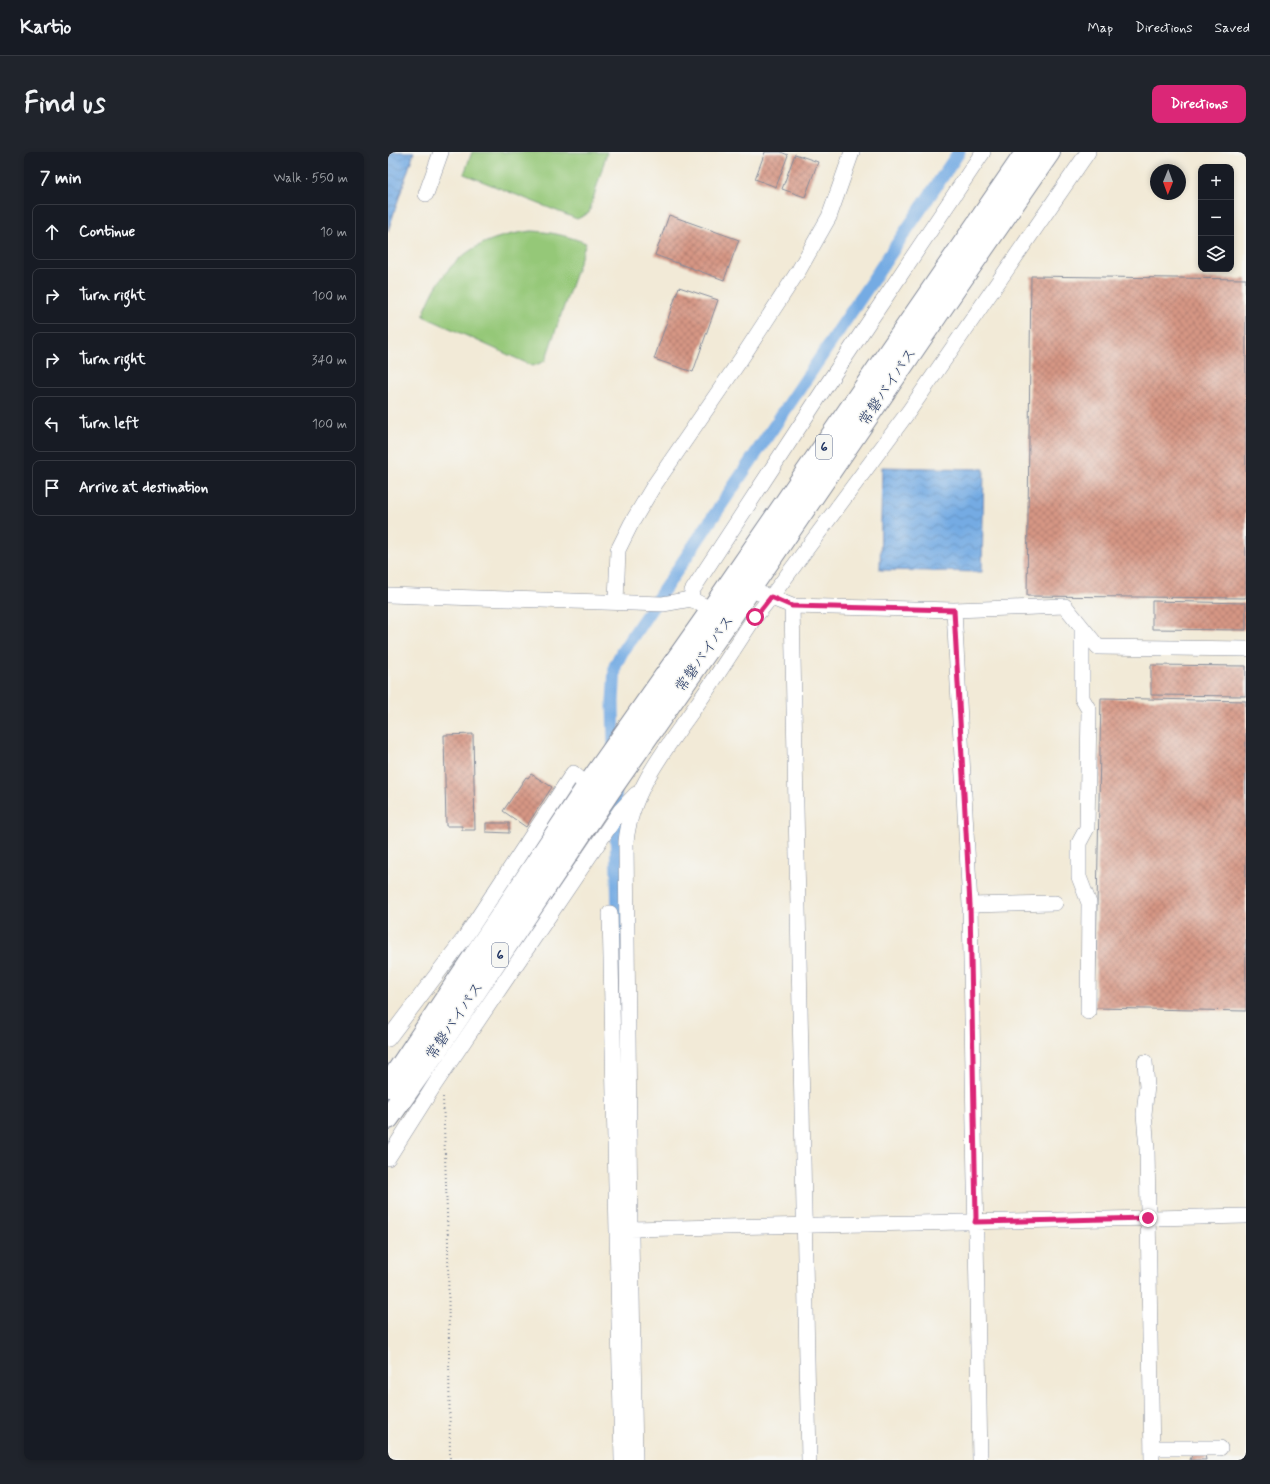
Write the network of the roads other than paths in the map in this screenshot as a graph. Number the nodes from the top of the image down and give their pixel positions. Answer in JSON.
{"nodes":[{"id":1,"x":441,"y":152,"type":"edge"},
{"id":2,"x":852,"y":152,"type":"edge"},
{"id":3,"x":983,"y":152,"type":"edge"},
{"id":4,"x":1027,"y":152,"type":"edge"},
{"id":5,"x":1049,"y":152,"type":"edge"},
{"id":6,"x":1088,"y":152,"type":"edge"},
{"id":7,"x":426,"y":194,"type":"dead end"},
{"id":8,"x":749,"y":589,"type":"junction"},
{"id":9,"x":388,"y":595,"type":"edge"},
{"id":10,"x":771,"y":597,"type":"junction"},
{"id":11,"x":691,"y":599,"type":"junction"},
{"id":12,"x":616,"y":602,"type":"junction"},
{"id":13,"x":792,"y":606,"type":"junction"},
{"id":14,"x":712,"y":610,"type":"junction"},
{"id":15,"x":954,"y":610,"type":"junction"},
{"id":16,"x":1082,"y":628,"type":"junction"},
{"id":17,"x":1246,"y":649,"type":"edge"},
{"id":18,"x":614,"y":767,"type":"junction"},
{"id":19,"x":599,"y":788,"type":"junction"},
{"id":20,"x":642,"y":788,"type":"junction"},
{"id":21,"x":1055,"y":903,"type":"dead end"},
{"id":22,"x":970,"y":905,"type":"junction"},
{"id":23,"x":610,"y":913,"type":"dead end"},
{"id":24,"x":1088,"y":1012,"type":"dead end"},
{"id":25,"x":388,"y":1039,"type":"edge"},
{"id":26,"x":1146,"y":1062,"type":"dead end"},
{"id":27,"x":388,"y":1086,"type":"edge"},
{"id":28,"x":388,"y":1118,"type":"edge"},
{"id":29,"x":388,"y":1158,"type":"edge"},
{"id":30,"x":1246,"y":1216,"type":"edge"},
{"id":31,"x":1148,"y":1218,"type":"junction"},
{"id":32,"x":975,"y":1222,"type":"junction"},
{"id":33,"x":804,"y":1225,"type":"junction"},
{"id":34,"x":626,"y":1237,"type":"junction"},
{"id":35,"x":1220,"y":1448,"type":"dead end"},
{"id":36,"x":1152,"y":1454,"type":"edge"},
{"id":37,"x":622,"y":1460,"type":"edge"},
{"id":38,"x":635,"y":1460,"type":"edge"},
{"id":39,"x":809,"y":1460,"type":"edge"},
{"id":40,"x":980,"y":1460,"type":"edge"}],
"edges":[{"from":1,"to":7,"type":"street"},
{"from":2,"to":12,"type":"street"},
{"from":3,"to":11,"type":"street"},
{"from":4,"to":14,"type":"highway","name":"常磐バイパス","number":"6"},
{"from":5,"to":8,"type":"highway","name":"常磐バイパス","number":"6"},
{"from":6,"to":10,"type":"street"},
{"from":8,"to":10,"type":"street"},
{"from":8,"to":18,"type":"highway","name":"常磐バイパス","number":"6"},
{"from":9,"to":12,"type":"street"},
{"from":10,"to":13,"type":"street"},
{"from":10,"to":20,"type":"street"},
{"from":11,"to":12,"type":"street"},
{"from":11,"to":14,"type":"street"},
{"from":13,"to":15,"type":"street"},
{"from":13,"to":33,"type":"street"},
{"from":14,"to":18,"type":"highway","name":"常磐バイパス","number":"6"},
{"from":15,"to":16,"type":"street"},
{"from":15,"to":22,"type":"street"},
{"from":16,"to":17,"type":"street"},
{"from":16,"to":24,"type":"street"},
{"from":18,"to":19,"type":"highway","name":"常磐バイパス","number":"6"},
{"from":19,"to":25,"type":"street"},
{"from":19,"to":27,"type":"highway","name":"常磐バイパス","number":"6"},
{"from":19,"to":28,"type":"highway","name":"常磐バイパス","number":"6"},
{"from":20,"to":29,"type":"street"},
{"from":20,"to":34,"type":"street"},
{"from":21,"to":22,"type":"street"},
{"from":22,"to":32,"type":"street"},
{"from":23,"to":34,"type":"street"},
{"from":26,"to":31,"type":"street"},
{"from":30,"to":31,"type":"street"},
{"from":31,"to":32,"type":"street"},
{"from":31,"to":36,"type":"street"},
{"from":32,"to":33,"type":"street"},
{"from":32,"to":40,"type":"street"},
{"from":33,"to":34,"type":"street"},
{"from":33,"to":39,"type":"street"},
{"from":34,"to":37,"type":"street"},
{"from":34,"to":38,"type":"street"},
{"from":35,"to":36,"type":"street"}]}
